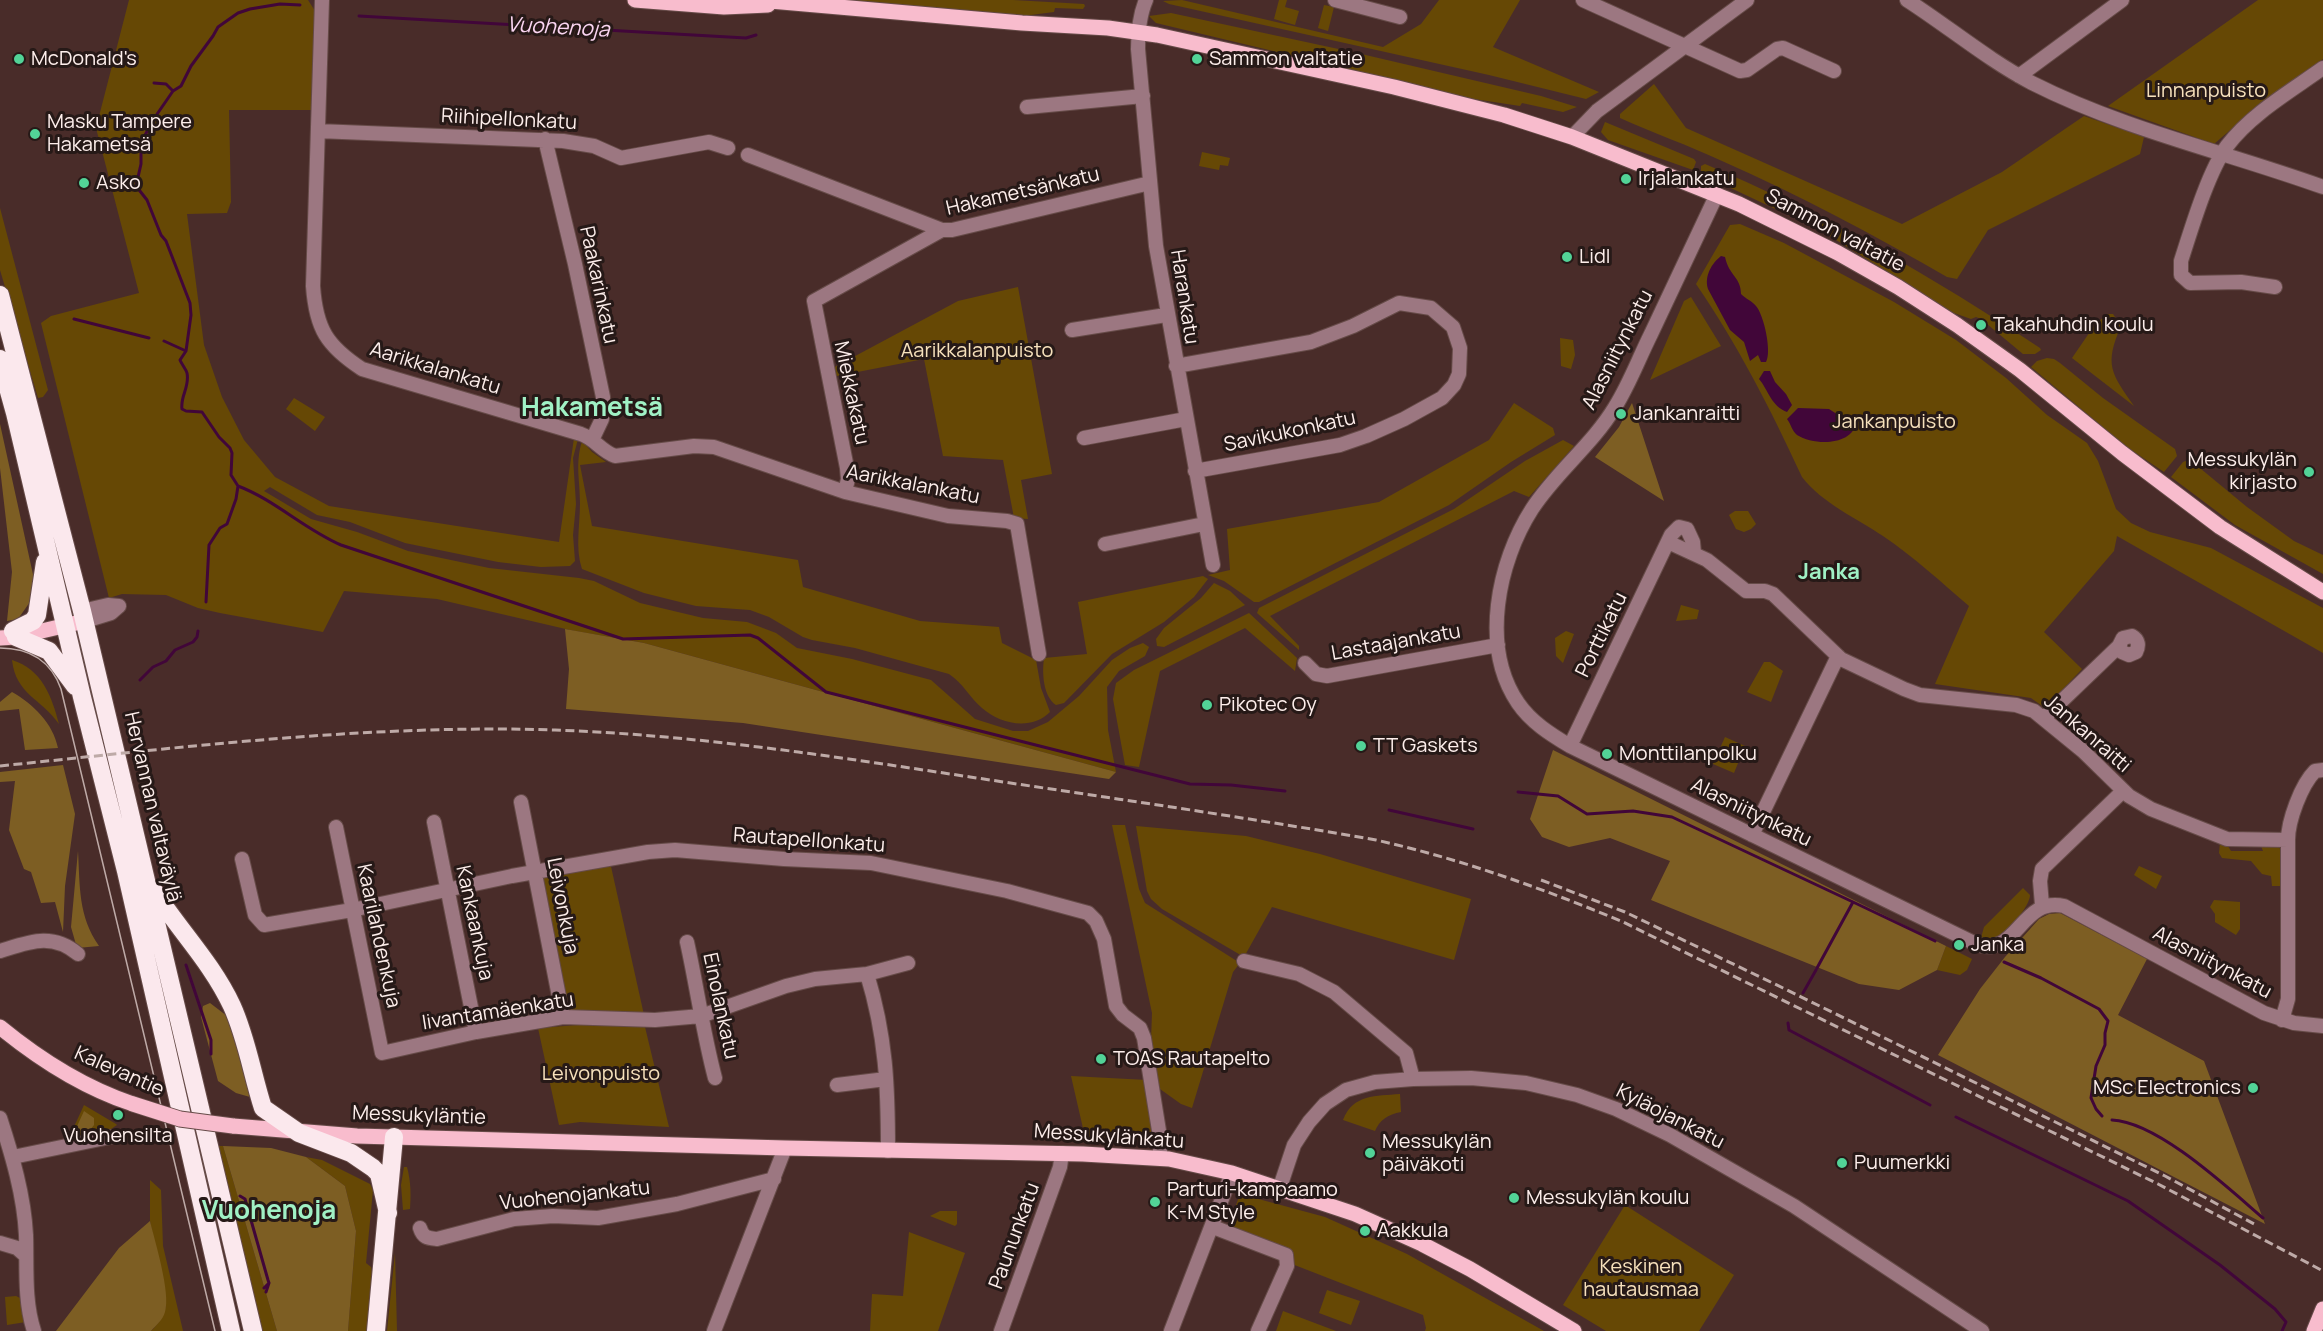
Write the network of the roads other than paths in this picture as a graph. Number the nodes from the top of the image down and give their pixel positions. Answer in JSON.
{"nodes":[{"id":1,"x":322,"y":0,"type":"edge"},
{"id":2,"x":635,"y":0,"type":"edge"},
{"id":3,"x":759,"y":0,"type":"edge"},
{"id":4,"x":1146,"y":0,"type":"edge"},
{"id":5,"x":1335,"y":0,"type":"edge"},
{"id":6,"x":1583,"y":0,"type":"edge"},
{"id":7,"x":1747,"y":0,"type":"edge"},
{"id":8,"x":1907,"y":0,"type":"edge"},
{"id":9,"x":2122,"y":0,"type":"edge"},
{"id":10,"x":789,"y":4,"type":"junction"},
{"id":11,"x":1400,"y":17,"type":"dead end"},
{"id":12,"x":1138,"y":32,"type":"junction"},
{"id":13,"x":1683,"y":45,"type":"junction"},
{"id":14,"x":2323,"y":68,"type":"edge"},
{"id":15,"x":1834,"y":72,"type":"dead end"},
{"id":16,"x":2019,"y":76,"type":"junction"},
{"id":17,"x":1143,"y":96,"type":"junction"},
{"id":18,"x":1027,"y":107,"type":"dead end"},
{"id":19,"x":318,"y":131,"type":"junction"},
{"id":20,"x":1572,"y":137,"type":"junction"},
{"id":21,"x":544,"y":139,"type":"junction"},
{"id":22,"x":728,"y":148,"type":"dead end"},
{"id":23,"x":748,"y":155,"type":"dead end"},
{"id":24,"x":2221,"y":155,"type":"junction"},
{"id":25,"x":1150,"y":183,"type":"junction"},
{"id":26,"x":2323,"y":188,"type":"edge"},
{"id":27,"x":1717,"y":194,"type":"junction"},
{"id":28,"x":942,"y":230,"type":"junction"},
{"id":29,"x":2275,"y":287,"type":"dead end"},
{"id":30,"x":0,"y":295,"type":"edge"},
{"id":31,"x":814,"y":302,"type":"joint"},
{"id":32,"x":1166,"y":315,"type":"junction"},
{"id":33,"x":1072,"y":330,"type":"dead end"},
{"id":34,"x":0,"y":359,"type":"edge"},
{"id":35,"x":1176,"y":366,"type":"junction"},
{"id":36,"x":1186,"y":418,"type":"junction"},
{"id":37,"x":593,"y":438,"type":"junction"},
{"id":38,"x":1084,"y":438,"type":"dead end"},
{"id":39,"x":1195,"y":471,"type":"junction"},
{"id":40,"x":845,"y":492,"type":"junction"},
{"id":41,"x":1204,"y":524,"type":"junction"},
{"id":42,"x":1668,"y":542,"type":"junction"},
{"id":43,"x":1104,"y":544,"type":"dead end"},
{"id":44,"x":46,"y":546,"type":"junction"},
{"id":45,"x":1694,"y":554,"type":"junction"},
{"id":46,"x":1213,"y":565,"type":"dead end"},
{"id":47,"x":2323,"y":592,"type":"edge"},
{"id":48,"x":84,"y":616,"type":"junction"},
{"id":49,"x":64,"y":621,"type":"junction"},
{"id":50,"x":7,"y":635,"type":"edge"},
{"id":51,"x":1498,"y":645,"type":"junction"},
{"id":52,"x":2119,"y":646,"type":"dead end"},
{"id":53,"x":1040,"y":654,"type":"dead end"},
{"id":54,"x":1838,"y":656,"type":"junction"},
{"id":55,"x":1305,"y":663,"type":"dead end"},
{"id":56,"x":82,"y":697,"type":"junction"},
{"id":57,"x":2044,"y":718,"type":"junction"},
{"id":58,"x":1570,"y":746,"type":"junction"},
{"id":59,"x":2323,"y":770,"type":"edge"},
{"id":60,"x":2123,"y":791,"type":"junction"},
{"id":61,"x":521,"y":802,"type":"dead end"},
{"id":62,"x":434,"y":822,"type":"dead end"},
{"id":63,"x":336,"y":827,"type":"dead end"},
{"id":64,"x":1752,"y":834,"type":"junction"},
{"id":65,"x":2288,"y":840,"type":"junction"},
{"id":66,"x":242,"y":859,"type":"dead end"},
{"id":67,"x":535,"y":871,"type":"junction"},
{"id":68,"x":147,"y":880,"type":"junction"},
{"id":69,"x":447,"y":890,"type":"junction"},
{"id":70,"x":2042,"y":905,"type":"junction"},
{"id":71,"x":352,"y":910,"type":"junction"},
{"id":72,"x":687,"y":942,"type":"dead end"},
{"id":73,"x":0,"y":951,"type":"edge"},
{"id":74,"x":78,"y":954,"type":"dead end"},
{"id":75,"x":1244,"y":961,"type":"dead end"},
{"id":76,"x":908,"y":963,"type":"dead end"},
{"id":77,"x":867,"y":974,"type":"junction"},
{"id":78,"x":701,"y":1016,"type":"junction"},
{"id":79,"x":563,"y":1017,"type":"junction"},
{"id":80,"x":2282,"y":1020,"type":"junction"},
{"id":81,"x":2323,"y":1026,"type":"edge"},
{"id":82,"x":0,"y":1027,"type":"edge"},
{"id":83,"x":476,"y":1032,"type":"junction"},
{"id":84,"x":382,"y":1053,"type":"joint"},
{"id":85,"x":715,"y":1078,"type":"dead end"},
{"id":86,"x":886,"y":1079,"type":"junction"},
{"id":87,"x":1413,"y":1079,"type":"junction"},
{"id":88,"x":837,"y":1085,"type":"dead end"},
{"id":89,"x":0,"y":1118,"type":"edge"},
{"id":90,"x":233,"y":1126,"type":"joint"},
{"id":91,"x":299,"y":1133,"type":"junction"},
{"id":92,"x":110,"y":1137,"type":"dead end"},
{"id":93,"x":394,"y":1137,"type":"junction"},
{"id":94,"x":603,"y":1142,"type":"joint"},
{"id":95,"x":785,"y":1148,"type":"junction"},
{"id":96,"x":888,"y":1151,"type":"junction"},
{"id":97,"x":1062,"y":1153,"type":"junction"},
{"id":98,"x":13,"y":1157,"type":"junction"},
{"id":99,"x":1159,"y":1158,"type":"junction"},
{"id":100,"x":1232,"y":1173,"type":"junction"},
{"id":101,"x":774,"y":1179,"type":"junction"},
{"id":102,"x":1280,"y":1187,"type":"junction"},
{"id":103,"x":388,"y":1213,"type":"junction"},
{"id":104,"x":1213,"y":1227,"type":"junction"},
{"id":105,"x":420,"y":1228,"type":"dead end"},
{"id":106,"x":0,"y":1243,"type":"edge"},
{"id":107,"x":26,"y":1256,"type":"junction"},
{"id":108,"x":34,"y":1331,"type":"edge"},
{"id":109,"x":231,"y":1331,"type":"edge"},
{"id":110,"x":253,"y":1331,"type":"edge"},
{"id":111,"x":376,"y":1331,"type":"edge"},
{"id":112,"x":714,"y":1331,"type":"edge"},
{"id":113,"x":1001,"y":1331,"type":"edge"},
{"id":114,"x":1171,"y":1331,"type":"edge"},
{"id":115,"x":1258,"y":1331,"type":"edge"},
{"id":116,"x":1574,"y":1331,"type":"edge"},
{"id":117,"x":1982,"y":1331,"type":"edge"}],
"edges":[{"from":1,"to":19,"type":"street","name":"Aarikkalankatu"},
{"from":2,"to":10,"type":"main road","name":"Sammon valtatie"},
{"from":3,"to":10,"type":"main road","name":"Sammon valtatie"},
{"from":4,"to":12,"type":"street","name":"Harankatu"},
{"from":5,"to":11,"type":"street"},
{"from":6,"to":13,"type":"street"},
{"from":7,"to":13,"type":"street"},
{"from":8,"to":16,"type":"street"},
{"from":9,"to":16,"type":"street"},
{"from":10,"to":12,"type":"main road","name":"Sammon valtatie"},
{"from":12,"to":17,"type":"street","name":"Harankatu"},
{"from":12,"to":20,"type":"main road","name":"Sammon valtatie"},
{"from":13,"to":15,"type":"street"},
{"from":13,"to":20,"type":"street"},
{"from":14,"to":24,"type":"street"},
{"from":16,"to":24,"type":"street"},
{"from":17,"to":18,"type":"street"},
{"from":17,"to":25,"type":"street","name":"Harankatu"},
{"from":19,"to":21,"type":"street","name":"Riihipellonkatu"},
{"from":19,"to":37,"type":"street","name":"Aarikkalankatu"},
{"from":20,"to":27,"type":"main road","name":"Sammon valtatie"},
{"from":21,"to":22,"type":"street","name":"Riihipellonkatu"},
{"from":21,"to":37,"type":"street","name":"Paakarinkatu"},
{"from":23,"to":28,"type":"street"},
{"from":24,"to":26,"type":"street"},
{"from":24,"to":29,"type":"street"},
{"from":25,"to":28,"type":"street","name":"Hakametsänkatu"},
{"from":25,"to":32,"type":"street","name":"Harankatu"},
{"from":27,"to":47,"type":"main road","name":"Sammon valtatie"},
{"from":27,"to":51,"type":"street","name":"Alasniitynkatu"},
{"from":28,"to":31,"type":"street","name":"Hakametsänkatu"},
{"from":30,"to":48,"type":"highway","name":"Hervannan valtaväylä"},
{"from":31,"to":40,"type":"street","name":"Miekkakatu"},
{"from":32,"to":33,"type":"street"},
{"from":32,"to":35,"type":"street","name":"Harankatu"},
{"from":34,"to":44,"type":"highway","name":"Hervannan valtaväylä"},
{"from":35,"to":36,"type":"street","name":"Harankatu"},
{"from":35,"to":39,"type":"street","name":"Savikukonkatu"},
{"from":36,"to":38,"type":"street"},
{"from":36,"to":39,"type":"street","name":"Harankatu"},
{"from":37,"to":40,"type":"street","name":"Aarikkalankatu"},
{"from":39,"to":41,"type":"street","name":"Harankatu"},
{"from":40,"to":53,"type":"street","name":"Aarikkalankatu"},
{"from":41,"to":43,"type":"street"},
{"from":41,"to":46,"type":"street","name":"Harankatu"},
{"from":42,"to":45,"type":"street","name":"Jankanraitti"},
{"from":42,"to":45,"type":"street"},
{"from":42,"to":58,"type":"street","name":"Porttikatu"},
{"from":44,"to":49,"type":"highway","name":"Hervannan valtaväylä"},
{"from":44,"to":50,"type":"highway"},
{"from":45,"to":54,"type":"street","name":"Jankanraitti"},
{"from":48,"to":49,"type":"main road"},
{"from":48,"to":68,"type":"highway","name":"Hervannan valtaväylä"},
{"from":49,"to":50,"type":"main road"},
{"from":49,"to":56,"type":"highway","name":"Hervannan valtaväylä"},
{"from":50,"to":56,"type":"highway"},
{"from":51,"to":55,"type":"street","name":"Lastaajankatu"},
{"from":51,"to":58,"type":"street","name":"Alasniitynkatu"},
{"from":52,"to":57,"type":"street"},
{"from":54,"to":57,"type":"street","name":"Jankanraitti"},
{"from":54,"to":64,"type":"street"},
{"from":56,"to":109,"type":"highway","name":"Hervannan valtaväylä"},
{"from":57,"to":60,"type":"street","name":"Jankanraitti"},
{"from":58,"to":64,"type":"street","name":"Alasniitynkatu"},
{"from":59,"to":65,"type":"street"},
{"from":60,"to":65,"type":"street","name":"Jankanraitti"},
{"from":60,"to":70,"type":"street"},
{"from":61,"to":67,"type":"street","name":"Leivonkuja"},
{"from":62,"to":69,"type":"street","name":"Kankaankuja"},
{"from":63,"to":71,"type":"street","name":"Kaarilahdenkuja"},
{"from":64,"to":70,"type":"street","name":"Alasniitynkatu"},
{"from":65,"to":80,"type":"street"},
{"from":66,"to":71,"type":"street","name":"Rautapellonkatu"},
{"from":67,"to":69,"type":"street","name":"Rautapellonkatu"},
{"from":67,"to":79,"type":"street","name":"Leivonkuja"},
{"from":67,"to":99,"type":"street","name":"Rautapellonkatu"},
{"from":68,"to":91,"type":"highway"},
{"from":68,"to":110,"type":"highway","name":"Hervannan valtaväylä"},
{"from":69,"to":71,"type":"street","name":"Rautapellonkatu"},
{"from":69,"to":83,"type":"street","name":"Kankaankuja"},
{"from":70,"to":80,"type":"street","name":"Alasniitynkatu"},
{"from":71,"to":84,"type":"street","name":"Kaarilahdenkuja"},
{"from":72,"to":78,"type":"street","name":"Einolankatu"},
{"from":73,"to":74,"type":"street"},
{"from":75,"to":87,"type":"street"},
{"from":76,"to":77,"type":"street","name":"Iivantamäenkatu"},
{"from":77,"to":78,"type":"street","name":"Iivantamäenkatu"},
{"from":77,"to":86,"type":"street"},
{"from":78,"to":79,"type":"street","name":"Iivantamäenkatu"},
{"from":78,"to":85,"type":"street","name":"Einolankatu"},
{"from":79,"to":83,"type":"street","name":"Iivantamäenkatu"},
{"from":80,"to":81,"type":"street","name":"Alasniitynkatu"},
{"from":82,"to":90,"type":"main road","name":"Kalevantie","bridge":true},
{"from":83,"to":84,"type":"street","name":"Iivantamäenkatu"},
{"from":86,"to":88,"type":"street"},
{"from":86,"to":96,"type":"street"},
{"from":87,"to":102,"type":"street","name":"Kyläojankatu"},
{"from":87,"to":117,"type":"street","name":"Kyläojankatu"},
{"from":89,"to":98,"type":"street"},
{"from":90,"to":91,"type":"main road","name":"Messukyläntie"},
{"from":91,"to":93,"type":"main road","name":"Messukyläntie"},
{"from":91,"to":103,"type":"highway"},
{"from":92,"to":98,"type":"street"},
{"from":93,"to":94,"type":"main road","name":"Messukyläntie"},
{"from":93,"to":103,"type":"highway"},
{"from":94,"to":95,"type":"main road","name":"Messukylänkatu"},
{"from":95,"to":96,"type":"main road","name":"Messukylänkatu"},
{"from":95,"to":101,"type":"street"},
{"from":96,"to":97,"type":"main road","name":"Messukylänkatu"},
{"from":97,"to":99,"type":"main road","name":"Messukylänkatu"},
{"from":97,"to":113,"type":"street","name":"Paununkatu"},
{"from":98,"to":107,"type":"street"},
{"from":99,"to":100,"type":"main road","name":"Messukylänkatu"},
{"from":100,"to":102,"type":"main road","name":"Messukylänkatu"},
{"from":100,"to":104,"type":"street"},
{"from":101,"to":105,"type":"street","name":"Vuohenojankatu"},
{"from":101,"to":112,"type":"street"},
{"from":102,"to":116,"type":"main road","name":"Messukylänkatu"},
{"from":103,"to":111,"type":"highway"},
{"from":104,"to":114,"type":"street"},
{"from":104,"to":115,"type":"street"},
{"from":106,"to":107,"type":"street"},
{"from":107,"to":108,"type":"street"}]}
